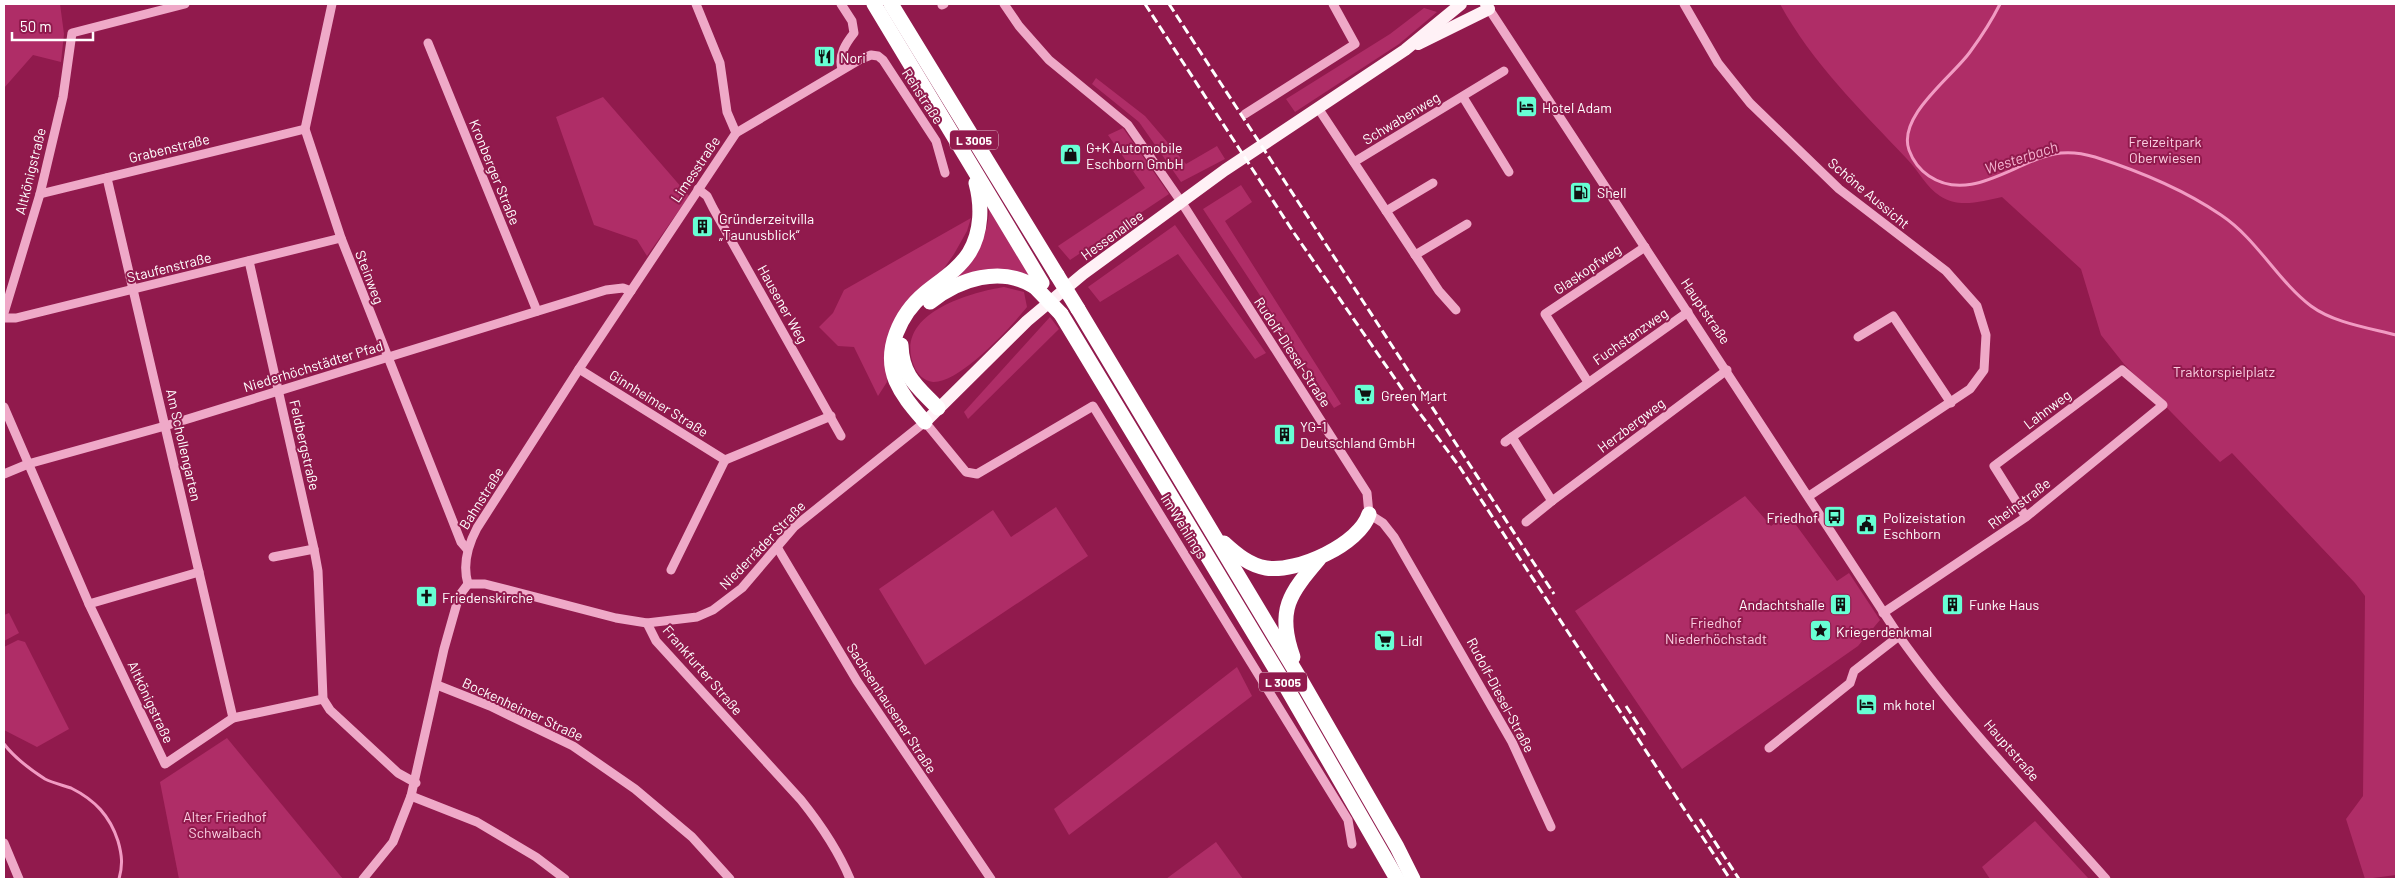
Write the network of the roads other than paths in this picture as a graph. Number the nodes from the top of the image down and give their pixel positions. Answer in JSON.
{"nodes":[{"id":1,"x":185,"y":4,"type":"edge"},
{"id":2,"x":332,"y":4,"type":"edge"},
{"id":3,"x":696,"y":4,"type":"edge"},
{"id":4,"x":842,"y":4,"type":"edge"},
{"id":5,"x":874,"y":4,"type":"edge"},
{"id":6,"x":891,"y":4,"type":"edge"},
{"id":7,"x":1004,"y":4,"type":"edge"},
{"id":8,"x":1333,"y":4,"type":"edge"},
{"id":9,"x":1461,"y":4,"type":"edge"},
{"id":10,"x":1684,"y":4,"type":"edge"},
{"id":11,"x":1488,"y":6,"type":"edge"},
{"id":12,"x":148,"y":8,"type":"edge"},
{"id":13,"x":428,"y":43,"type":"dead end"},
{"id":14,"x":1405,"y":50,"type":"junction"},
{"id":15,"x":861,"y":60,"type":"joint"},
{"id":16,"x":842,"y":69,"type":"junction"},
{"id":17,"x":1504,"y":71,"type":"dead end"},
{"id":18,"x":1463,"y":97,"type":"junction"},
{"id":19,"x":1318,"y":108,"type":"junction"},
{"id":20,"x":1244,"y":114,"type":"dead end"},
{"id":21,"x":305,"y":129,"type":"junction"},
{"id":22,"x":736,"y":134,"type":"junction"},
{"id":23,"x":968,"y":160,"type":"junction"},
{"id":24,"x":1354,"y":162,"type":"junction"},
{"id":25,"x":1509,"y":172,"type":"dead end"},
{"id":26,"x":945,"y":173,"type":"dead end"},
{"id":27,"x":107,"y":178,"type":"junction"},
{"id":28,"x":1433,"y":183,"type":"dead end"},
{"id":29,"x":698,"y":189,"type":"junction"},
{"id":30,"x":40,"y":194,"type":"junction"},
{"id":31,"x":1182,"y":203,"type":"junction"},
{"id":32,"x":1386,"y":211,"type":"junction"},
{"id":33,"x":1467,"y":224,"type":"dead end"},
{"id":34,"x":341,"y":238,"type":"junction"},
{"id":35,"x":1645,"y":247,"type":"junction"},
{"id":36,"x":1415,"y":255,"type":"junction"},
{"id":37,"x":248,"y":261,"type":"junction"},
{"id":38,"x":1038,"y":285,"type":"junction"},
{"id":39,"x":134,"y":290,"type":"junction"},
{"id":40,"x":631,"y":290,"type":"junction"},
{"id":41,"x":1456,"y":310,"type":"dead end"},
{"id":42,"x":537,"y":311,"type":"junction"},
{"id":43,"x":1688,"y":312,"type":"junction"},
{"id":44,"x":4,"y":313,"type":"edge"},
{"id":45,"x":1545,"y":314,"type":"joint"},
{"id":46,"x":4,"y":318,"type":"edge"},
{"id":47,"x":1858,"y":337,"type":"dead end"},
{"id":48,"x":387,"y":358,"type":"junction"},
{"id":49,"x":579,"y":369,"type":"junction"},
{"id":50,"x":1727,"y":370,"type":"junction"},
{"id":51,"x":1588,"y":382,"type":"junction"},
{"id":52,"x":279,"y":392,"type":"junction"},
{"id":53,"x":1950,"y":403,"type":"junction"},
{"id":54,"x":2163,"y":405,"type":"joint"},
{"id":55,"x":4,"y":407,"type":"edge"},
{"id":56,"x":938,"y":408,"type":"junction"},
{"id":57,"x":831,"y":416,"type":"junction"},
{"id":58,"x":925,"y":422,"type":"junction"},
{"id":59,"x":165,"y":426,"type":"junction"},
{"id":60,"x":841,"y":436,"type":"dead end"},
{"id":61,"x":725,"y":460,"type":"junction"},
{"id":62,"x":28,"y":464,"type":"junction"},
{"id":63,"x":4,"y":474,"type":"edge"},
{"id":64,"x":860,"y":475,"type":"joint"},
{"id":65,"x":1809,"y":496,"type":"junction"},
{"id":66,"x":1552,"y":501,"type":"junction"},
{"id":67,"x":1369,"y":514,"type":"junction"},
{"id":68,"x":2026,"y":517,"type":"junction"},
{"id":69,"x":1526,"y":522,"type":"dead end"},
{"id":70,"x":1214,"y":533,"type":"junction"},
{"id":71,"x":777,"y":547,"type":"junction"},
{"id":72,"x":314,"y":548,"type":"junction"},
{"id":73,"x":467,"y":549,"type":"junction"},
{"id":74,"x":273,"y":557,"type":"dead end"},
{"id":75,"x":1320,"y":557,"type":"junction"},
{"id":76,"x":671,"y":570,"type":"dead end"},
{"id":77,"x":199,"y":572,"type":"junction"},
{"id":78,"x":468,"y":584,"type":"junction"},
{"id":79,"x":89,"y":604,"type":"junction"},
{"id":80,"x":1883,"y":613,"type":"junction"},
{"id":81,"x":647,"y":623,"type":"junction"},
{"id":82,"x":1899,"y":636,"type":"junction"},
{"id":83,"x":1302,"y":682,"type":"junction"},
{"id":84,"x":437,"y":685,"type":"junction"},
{"id":85,"x":323,"y":699,"type":"junction"},
{"id":86,"x":233,"y":718,"type":"junction"},
{"id":87,"x":1769,"y":748,"type":"dead end"},
{"id":88,"x":416,"y":783,"type":"junction"},
{"id":89,"x":411,"y":796,"type":"junction"},
{"id":90,"x":1551,"y":827,"type":"dead end"},
{"id":91,"x":4,"y":843,"type":"edge"},
{"id":92,"x":1352,"y":844,"type":"dead end"},
{"id":93,"x":369,"y":877,"type":"edge"},
{"id":94,"x":19,"y":879,"type":"edge"},
{"id":95,"x":565,"y":879,"type":"edge"},
{"id":96,"x":730,"y":879,"type":"edge"},
{"id":97,"x":850,"y":879,"type":"edge"},
{"id":98,"x":991,"y":879,"type":"edge"},
{"id":99,"x":1397,"y":879,"type":"edge"},
{"id":100,"x":1413,"y":879,"type":"edge"},
{"id":101,"x":2106,"y":879,"type":"edge"}],
"edges":[{"from":1,"to":12,"type":"street"},
{"from":2,"to":21,"type":"street"},
{"from":3,"to":22,"type":"street"},
{"from":4,"to":16,"type":"street"},
{"from":5,"to":23,"type":"highway","number":"L 3005"},
{"from":6,"to":70,"type":"highway","number":"L 3005","bridge":true},
{"from":7,"to":31,"type":"street","name":"Rudolf-Diesel-Straße"},
{"from":8,"to":20,"type":"street"},
{"from":9,"to":14,"type":"main road","name":"Hessenallee"},
{"from":10,"to":53,"type":"street","name":"Schöne Aussicht"},
{"from":11,"to":14,"type":"main road","name":"Hessenallee"},
{"from":11,"to":35,"type":"street","name":"Hauptstraße"},
{"from":12,"to":30,"type":"street","name":"Altkönigstraße"},
{"from":13,"to":42,"type":"street","name":"Kronberger Straße"},
{"from":14,"to":19,"type":"main road","name":"Hessenallee"},
{"from":15,"to":16,"type":"street","name":"Limesstraße"},
{"from":15,"to":26,"type":"street","name":"Rehstraße"},
{"from":16,"to":22,"type":"street","name":"Limesstraße"},
{"from":17,"to":18,"type":"street","name":"Schwabenweg"},
{"from":18,"to":24,"type":"street","name":"Schwabenweg"},
{"from":18,"to":25,"type":"street"},
{"from":19,"to":24,"type":"street"},
{"from":19,"to":31,"type":"main road","name":"Hessenallee"},
{"from":21,"to":27,"type":"street","name":"Grabenstraße"},
{"from":21,"to":34,"type":"street","name":"Steinweg"},
{"from":22,"to":29,"type":"street","name":"Limesstraße"},
{"from":23,"to":38,"type":"highway","number":"L 3005"},
{"from":23,"to":58,"type":"highway"},
{"from":24,"to":32,"type":"street"},
{"from":27,"to":30,"type":"street","name":"Grabenstraße"},
{"from":27,"to":39,"type":"street","name":"Am Schollengarten"},
{"from":28,"to":32,"type":"street"},
{"from":29,"to":40,"type":"street","name":"Limesstraße"},
{"from":29,"to":57,"type":"street","name":"Hausener Weg"},
{"from":30,"to":44,"type":"street","name":"Altkönigstraße"},
{"from":31,"to":56,"type":"main road","name":"Hessenallee"},
{"from":31,"to":67,"type":"street","name":"Rudolf-Diesel-Straße"},
{"from":32,"to":36,"type":"street"},
{"from":33,"to":36,"type":"street"},
{"from":34,"to":37,"type":"street","name":"Staufenstraße"},
{"from":34,"to":48,"type":"street","name":"Steinweg"},
{"from":35,"to":43,"type":"street","name":"Hauptstraße"},
{"from":35,"to":45,"type":"street","name":"Glaskopfweg"},
{"from":36,"to":41,"type":"street"},
{"from":37,"to":39,"type":"street","name":"Staufenstraße"},
{"from":37,"to":52,"type":"street","name":"Feldbergstraße"},
{"from":38,"to":56,"type":"highway"},
{"from":38,"to":99,"type":"highway","number":"L 3005","bridge":true},
{"from":39,"to":46,"type":"street","name":"Staufenstraße"},
{"from":39,"to":59,"type":"street","name":"Am Schollengarten"},
{"from":40,"to":42,"type":"street","name":"Niederhöchstädter Pfad"},
{"from":40,"to":49,"type":"street","name":"Bahnstraße"},
{"from":42,"to":48,"type":"street","name":"Niederhöchstädter Pfad"},
{"from":43,"to":50,"type":"street","name":"Hauptstraße"},
{"from":43,"to":51,"type":"street","name":"Fuchstanzweg"},
{"from":45,"to":51,"type":"street","name":"Fuchstanzweg"},
{"from":47,"to":53,"type":"street"},
{"from":48,"to":52,"type":"street","name":"Niederhöchstädter Pfad"},
{"from":48,"to":73,"type":"street","name":"Steinweg"},
{"from":49,"to":61,"type":"street","name":"Ginnheimer Straße"},
{"from":49,"to":73,"type":"street","name":"Bahnstraße"},
{"from":50,"to":65,"type":"street","name":"Hauptstraße"},
{"from":50,"to":66,"type":"street","name":"Herzbergweg"},
{"from":51,"to":66,"type":"street","name":"Fuchstanzweg"},
{"from":52,"to":59,"type":"street","name":"Niederhöchstädter Pfad"},
{"from":52,"to":72,"type":"street","name":"Feldbergstraße"},
{"from":53,"to":65,"type":"street","name":"Schöne Aussicht"},
{"from":54,"to":68,"type":"street","name":"Rheinstraße"},
{"from":54,"to":68,"type":"street","name":"Lahnweg"},
{"from":55,"to":62,"type":"street","name":"Altkönigstraße"},
{"from":56,"to":58,"type":"main road","name":"Hessenallee"},
{"from":57,"to":60,"type":"street","name":"Hausener Weg"},
{"from":57,"to":61,"type":"street"},
{"from":58,"to":64,"type":"street","name":"Hessenallee"},
{"from":58,"to":92,"type":"street","name":"Im Wehlings"},
{"from":59,"to":62,"type":"street","name":"Niederhöchstädter Pfad"},
{"from":59,"to":77,"type":"street","name":"Am Schollengarten"},
{"from":61,"to":76,"type":"street"},
{"from":62,"to":63,"type":"street","name":"Niederhöchstädter Pfad"},
{"from":62,"to":79,"type":"street","name":"Altkönigstraße"},
{"from":64,"to":71,"type":"street","name":"Niederräder Straße"},
{"from":65,"to":80,"type":"street","name":"Hauptstraße"},
{"from":66,"to":69,"type":"street","name":"Herzbergweg"},
{"from":67,"to":75,"type":"highway"},
{"from":67,"to":90,"type":"street","name":"Rudolf-Diesel-Straße"},
{"from":68,"to":80,"type":"street","name":"Rheinstraße"},
{"from":70,"to":75,"type":"highway"},
{"from":70,"to":83,"type":"highway","number":"L 3005"},
{"from":71,"to":81,"type":"street","name":"Niederräder Straße"},
{"from":71,"to":98,"type":"street","name":"Sachsenhausener Straße"},
{"from":72,"to":74,"type":"street"},
{"from":72,"to":85,"type":"street","name":"Feldbergstraße"},
{"from":73,"to":78,"type":"street","name":"Bahnstraße"},
{"from":75,"to":83,"type":"highway"},
{"from":77,"to":79,"type":"street"},
{"from":77,"to":86,"type":"street","name":"Am Schollengarten"},
{"from":78,"to":81,"type":"street","name":"Frankfurter Straße"},
{"from":78,"to":84,"type":"street"},
{"from":79,"to":86,"type":"street","name":"Altkönigstraße"},
{"from":80,"to":82,"type":"street","name":"Hauptstraße"},
{"from":81,"to":97,"type":"street","name":"Frankfurter Straße"},
{"from":82,"to":87,"type":"street"},
{"from":82,"to":101,"type":"street","name":"Hauptstraße"},
{"from":83,"to":100,"type":"highway","number":"L 3005"},
{"from":84,"to":88,"type":"street"},
{"from":84,"to":96,"type":"street","name":"Bockenheimer Straße"},
{"from":85,"to":86,"type":"street","name":"Altkönigstraße"},
{"from":85,"to":88,"type":"street"},
{"from":88,"to":89,"type":"street"},
{"from":89,"to":93,"type":"street"},
{"from":89,"to":95,"type":"street"},
{"from":91,"to":94,"type":"street"}]}
